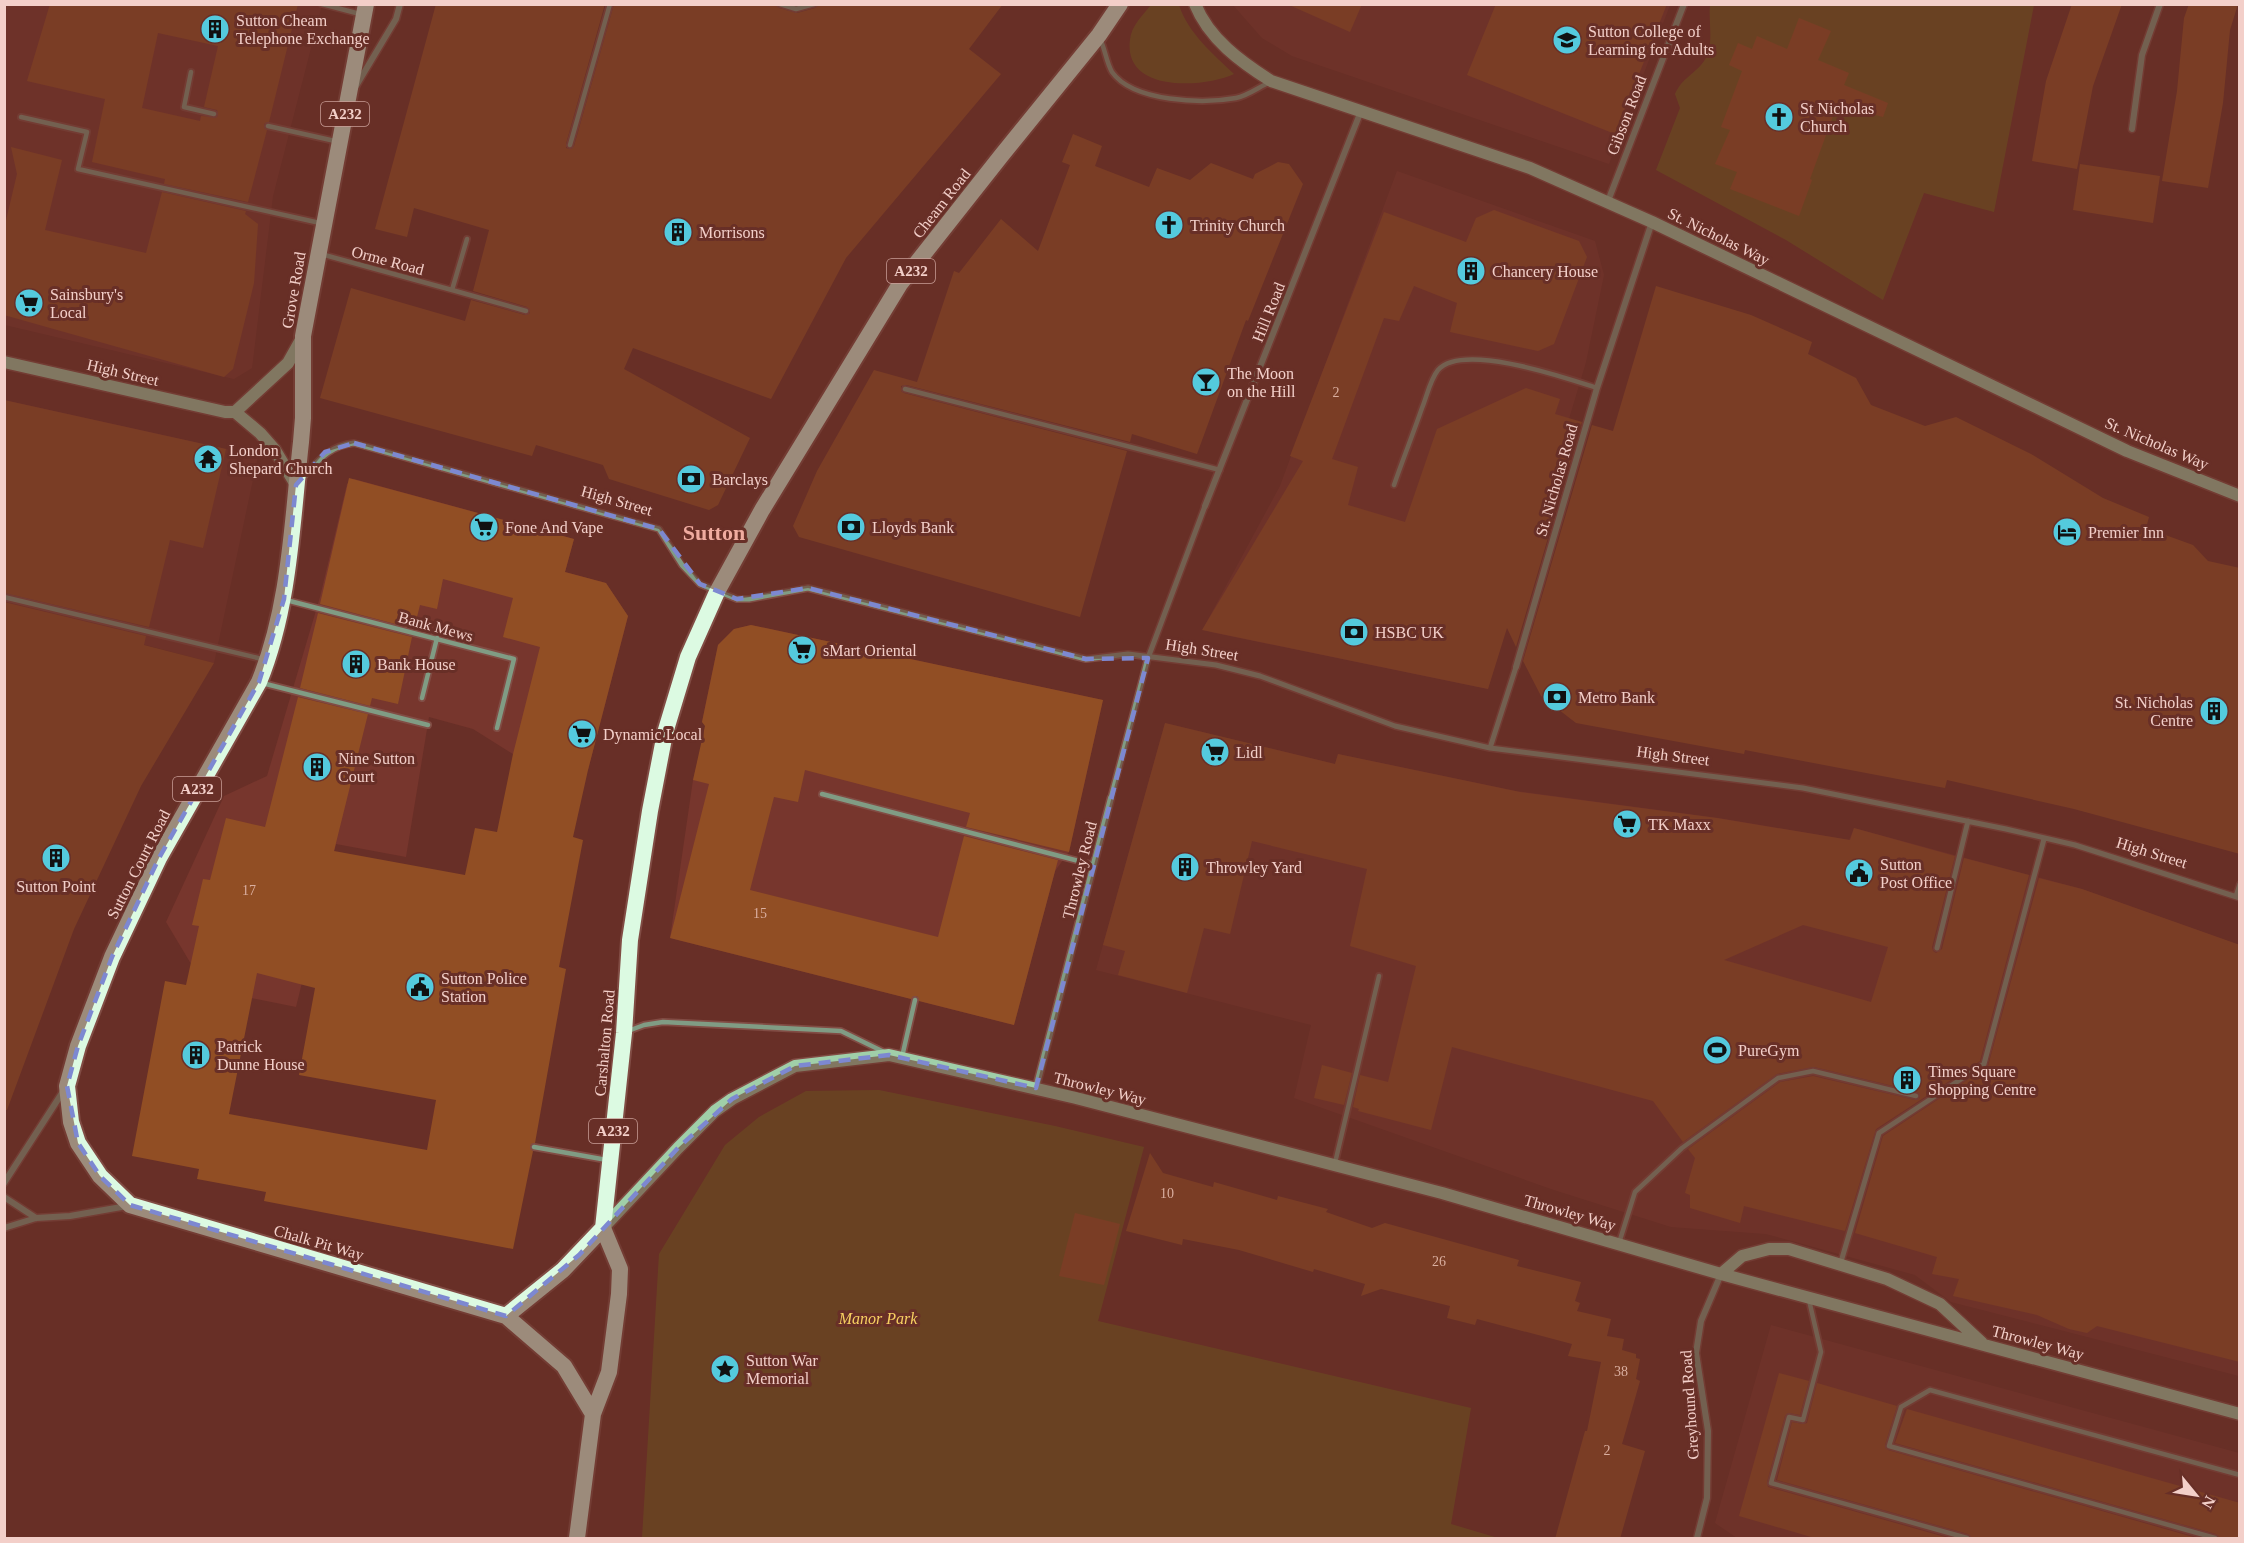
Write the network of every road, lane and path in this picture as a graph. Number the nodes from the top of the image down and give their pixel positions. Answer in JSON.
{"nodes":[{"id":1,"x":322,"y":4,"type":"edge"},
{"id":2,"x":400,"y":4,"type":"edge"},
{"id":3,"x":610,"y":4,"type":"edge"},
{"id":4,"x":780,"y":4,"type":"edge"},
{"id":5,"x":814,"y":4,"type":"edge"},
{"id":6,"x":1120,"y":4,"type":"edge"},
{"id":7,"x":1195,"y":4,"type":"edge"},
{"id":8,"x":1684,"y":4,"type":"edge"},
{"id":9,"x":2160,"y":4,"type":"edge"},
{"id":10,"x":365,"y":10,"type":"edge"},
{"id":11,"x":1099,"y":35,"type":"junction"},
{"id":12,"x":191,"y":72,"type":"dead end"},
{"id":13,"x":1271,"y":81,"type":"junction"},
{"id":14,"x":347,"y":102,"type":"junction"},
{"id":15,"x":1361,"y":111,"type":"junction"},
{"id":16,"x":214,"y":114,"type":"dead end"},
{"id":17,"x":21,"y":117,"type":"dead end"},
{"id":18,"x":268,"y":126,"type":"dead end"},
{"id":19,"x":2132,"y":129,"type":"dead end"},
{"id":20,"x":339,"y":142,"type":"junction"},
{"id":21,"x":570,"y":144,"type":"dead end"},
{"id":22,"x":1608,"y":201,"type":"junction"},
{"id":23,"x":1652,"y":222,"type":"junction"},
{"id":24,"x":324,"y":224,"type":"junction"},
{"id":25,"x":467,"y":239,"type":"dead end"},
{"id":26,"x":318,"y":253,"type":"junction"},
{"id":27,"x":452,"y":290,"type":"junction"},
{"id":28,"x":526,"y":311,"type":"dead end"},
{"id":29,"x":303,"y":336,"type":"junction"},
{"id":30,"x":4,"y":362,"type":"edge"},
{"id":31,"x":1597,"y":388,"type":"junction"},
{"id":32,"x":904,"y":389,"type":"dead end"},
{"id":33,"x":235,"y":412,"type":"junction"},
{"id":34,"x":1220,"y":470,"type":"junction"},
{"id":35,"x":296,"y":485,"type":"junction"},
{"id":36,"x":1394,"y":485,"type":"dead end"},
{"id":37,"x":2240,"y":496,"type":"edge"},
{"id":38,"x":1205,"y":506,"type":"joint"},
{"id":39,"x":734,"y":560,"type":"joint"},
{"id":40,"x":717,"y":592,"type":"junction"},
{"id":41,"x":4,"y":597,"type":"edge"},
{"id":42,"x":284,"y":599,"type":"junction"},
{"id":43,"x":437,"y":638,"type":"junction"},
{"id":44,"x":1148,"y":658,"type":"junction"},
{"id":45,"x":268,"y":660,"type":"junction"},
{"id":46,"x":1516,"y":666,"type":"joint"},
{"id":47,"x":259,"y":682,"type":"junction"},
{"id":48,"x":422,"y":698,"type":"dead end"},
{"id":49,"x":428,"y":725,"type":"dead end"},
{"id":50,"x":497,"y":728,"type":"dead end"},
{"id":51,"x":1490,"y":748,"type":"junction"},
{"id":52,"x":822,"y":794,"type":"dead end"},
{"id":53,"x":1112,"y":798,"type":"joint"},
{"id":54,"x":1968,"y":821,"type":"junction"},
{"id":55,"x":2044,"y":839,"type":"junction"},
{"id":56,"x":1095,"y":865,"type":"junction"},
{"id":57,"x":2240,"y":884,"type":"edge"},
{"id":58,"x":2238,"y":897,"type":"edge"},
{"id":59,"x":1937,"y":948,"type":"dead end"},
{"id":60,"x":1380,"y":976,"type":"dead end"},
{"id":61,"x":915,"y":1000,"type":"dead end"},
{"id":62,"x":624,"y":1033,"type":"junction"},
{"id":63,"x":889,"y":1055,"type":"junction"},
{"id":64,"x":902,"y":1058,"type":"junction"},
{"id":65,"x":67,"y":1086,"type":"junction"},
{"id":66,"x":1036,"y":1088,"type":"junction"},
{"id":67,"x":1916,"y":1096,"type":"dead end"},
{"id":68,"x":534,"y":1147,"type":"dead end"},
{"id":69,"x":610,"y":1161,"type":"junction"},
{"id":70,"x":1335,"y":1166,"type":"junction"},
{"id":71,"x":4,"y":1182,"type":"edge"},
{"id":72,"x":4,"y":1197,"type":"edge"},
{"id":73,"x":130,"y":1205,"type":"junction"},
{"id":74,"x":36,"y":1218,"type":"junction"},
{"id":75,"x":4,"y":1228,"type":"edge"},
{"id":76,"x":603,"y":1228,"type":"junction"},
{"id":77,"x":1619,"y":1243,"type":"junction"},
{"id":78,"x":1839,"y":1266,"type":"junction"},
{"id":79,"x":1721,"y":1274,"type":"junction"},
{"id":80,"x":1808,"y":1297,"type":"junction"},
{"id":81,"x":506,"y":1316,"type":"junction"},
{"id":82,"x":1983,"y":1344,"type":"junction"},
{"id":83,"x":593,"y":1414,"type":"junction"},
{"id":84,"x":2240,"y":1414,"type":"edge"},
{"id":85,"x":2240,"y":1475,"type":"edge"},
{"id":86,"x":577,"y":1539,"type":"edge"},
{"id":87,"x":1697,"y":1539,"type":"edge"},
{"id":88,"x":1967,"y":1539,"type":"edge"},
{"id":89,"x":2215,"y":1539,"type":"edge"}],
"edges":[{"from":1,"to":10,"type":"lane"},
{"from":2,"to":14,"type":"street","name":"Grove Road"},
{"from":3,"to":21,"type":"lane"},
{"from":4,"to":5,"type":"lane"},
{"from":6,"to":11,"type":"highway","name":"Cheam Road","number":"A232"},
{"from":7,"to":13,"type":"main road","name":"St. Nicholas Way"},
{"from":8,"to":22,"type":"street","name":"Gibson Road"},
{"from":9,"to":19,"type":"street"},
{"from":10,"to":14,"type":"highway","name":"Grove Road","number":"A232"},
{"from":11,"to":13,"type":"lane"},
{"from":11,"to":39,"type":"highway","name":"Cheam Road","number":"A232"},
{"from":12,"to":16,"type":"lane"},
{"from":13,"to":15,"type":"main road","name":"St. Nicholas Way"},
{"from":14,"to":20,"type":"highway","name":"Grove Road","number":"A232"},
{"from":15,"to":22,"type":"main road","name":"St. Nicholas Way"},
{"from":15,"to":34,"type":"street","name":"Hill Road"},
{"from":17,"to":24,"type":"lane"},
{"from":18,"to":20,"type":"lane"},
{"from":20,"to":24,"type":"highway","name":"Grove Road","number":"A232"},
{"from":22,"to":23,"type":"main road","name":"St. Nicholas Way"},
{"from":23,"to":31,"type":"street","name":"St. Nicholas Road"},
{"from":23,"to":37,"type":"main road","name":"St. Nicholas Way"},
{"from":24,"to":26,"type":"highway","name":"Grove Road","number":"A232"},
{"from":25,"to":27,"type":"lane"},
{"from":26,"to":27,"type":"lane","name":"Orme Road"},
{"from":26,"to":29,"type":"highway","name":"Grove Road","number":"A232"},
{"from":27,"to":28,"type":"lane","name":"Orme Road"},
{"from":29,"to":33,"type":"main road"},
{"from":29,"to":35,"type":"highway","name":"Grove Road","number":"A232"},
{"from":30,"to":33,"type":"main road","name":"High Street"},
{"from":31,"to":36,"type":"lane"},
{"from":31,"to":46,"type":"street","name":"St. Nicholas Road"},
{"from":32,"to":34,"type":"lane"},
{"from":33,"to":35,"type":"main road"},
{"from":34,"to":38,"type":"street","name":"Hill Road"},
{"from":35,"to":40,"type":"street","name":"High Street"},
{"from":35,"to":42,"type":"highway","name":"Sutton Court Road","number":"A232"},
{"from":38,"to":44,"type":"street","name":"Hill Road"},
{"from":39,"to":40,"type":"highway","name":"Carshalton Road","number":"A232"},
{"from":40,"to":44,"type":"street","name":"High Street"},
{"from":40,"to":62,"type":"highway","name":"Carshalton Road","number":"A232"},
{"from":41,"to":45,"type":"lane"},
{"from":42,"to":43,"type":"lane","name":"Bank Mews"},
{"from":42,"to":45,"type":"highway","name":"Sutton Court Road","number":"A232"},
{"from":43,"to":48,"type":"lane"},
{"from":43,"to":50,"type":"lane","name":"Bank Mews"},
{"from":44,"to":51,"type":"street","name":"High Street"},
{"from":44,"to":53,"type":"street","name":"Throwley Road"},
{"from":45,"to":47,"type":"highway","name":"Sutton Court Road","number":"A232"},
{"from":46,"to":51,"type":"street","name":"St. Nicholas Road"},
{"from":47,"to":49,"type":"lane"},
{"from":47,"to":65,"type":"highway","name":"Sutton Court Road","number":"A232"},
{"from":51,"to":54,"type":"street","name":"High Street"},
{"from":52,"to":56,"type":"lane"},
{"from":53,"to":56,"type":"street","name":"Throwley Road"},
{"from":54,"to":55,"type":"street","name":"High Street"},
{"from":54,"to":59,"type":"street"},
{"from":55,"to":58,"type":"street","name":"High Street"},
{"from":55,"to":78,"type":"street"},
{"from":56,"to":66,"type":"street","name":"Throwley Road"},
{"from":57,"to":58,"type":"street"},
{"from":60,"to":70,"type":"lane"},
{"from":61,"to":64,"type":"lane"},
{"from":62,"to":63,"type":"lane","name":"Throwley Way"},
{"from":62,"to":69,"type":"highway","name":"Carshalton Road","number":"A232"},
{"from":63,"to":64,"type":"main road","name":"Throwley Way"},
{"from":63,"to":76,"type":"main road","name":"Throwley Way"},
{"from":64,"to":66,"type":"main road","name":"Throwley Way"},
{"from":65,"to":71,"type":"street","name":"Sutton Court Road"},
{"from":65,"to":73,"type":"highway","name":"Chalk Pit Way","number":"A232"},
{"from":66,"to":70,"type":"main road","name":"Throwley Way"},
{"from":67,"to":77,"type":"lane"},
{"from":68,"to":69,"type":"lane"},
{"from":69,"to":76,"type":"highway","name":"Carshalton Road","number":"A232"},
{"from":70,"to":77,"type":"main road","name":"Throwley Way"},
{"from":72,"to":74,"type":"street"},
{"from":73,"to":74,"type":"street"},
{"from":73,"to":81,"type":"highway","name":"Chalk Pit Way","number":"A232"},
{"from":74,"to":75,"type":"street"},
{"from":76,"to":81,"type":"highway"},
{"from":76,"to":83,"type":"highway","name":"Carshalton Road","number":"A232"},
{"from":77,"to":79,"type":"main road","name":"Throwley Way"},
{"from":78,"to":79,"type":"main road"},
{"from":78,"to":82,"type":"main road"},
{"from":79,"to":80,"type":"main road","name":"Throwley Way"},
{"from":79,"to":87,"type":"street","name":"Greyhound Road"},
{"from":80,"to":82,"type":"main road","name":"Throwley Way"},
{"from":80,"to":88,"type":"lane"},
{"from":81,"to":83,"type":"highway","number":"A232"},
{"from":82,"to":84,"type":"main road","name":"Throwley Way"},
{"from":83,"to":86,"type":"highway","name":"Carshalton Road","number":"A232"},
{"from":85,"to":89,"type":"lane"}]}
